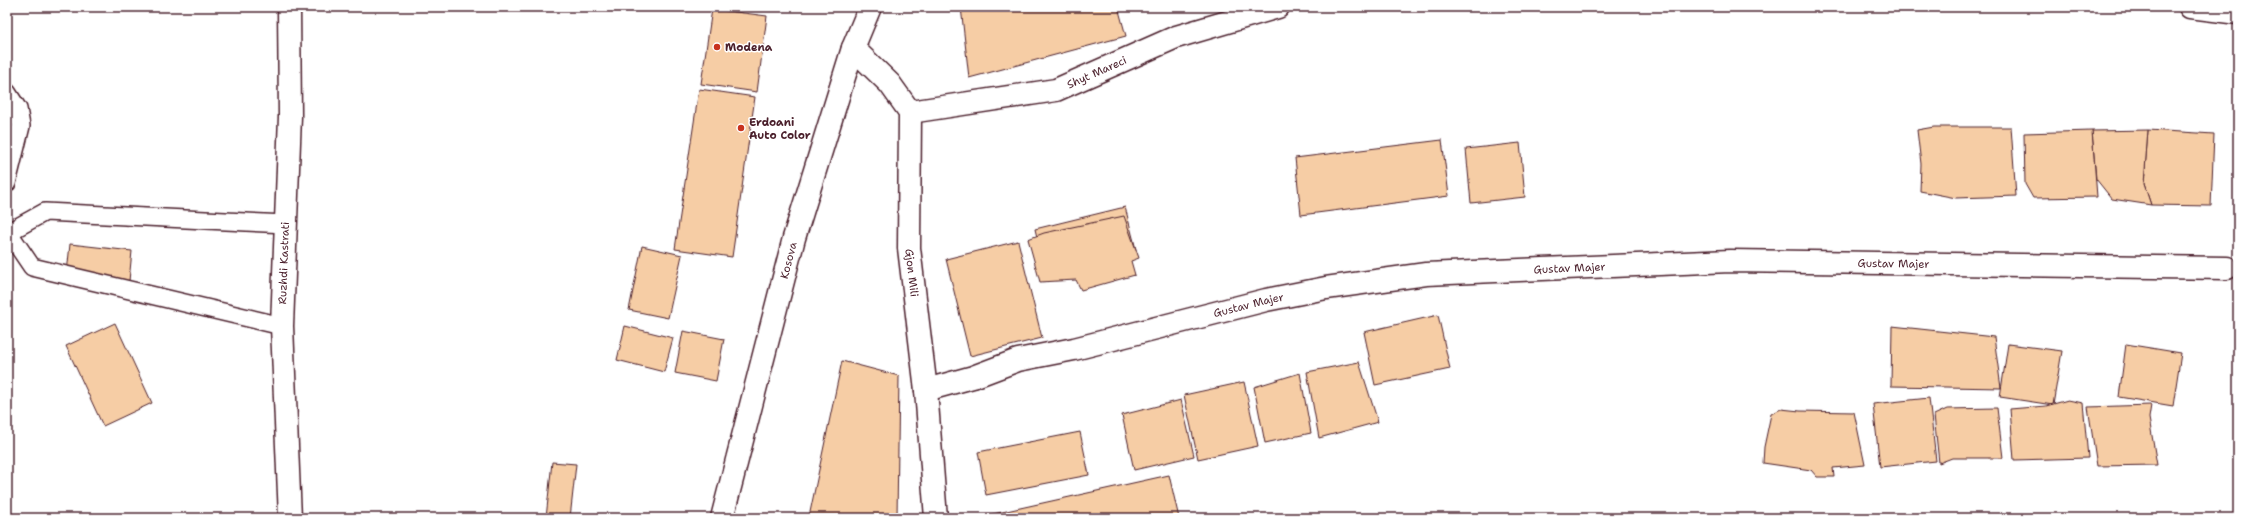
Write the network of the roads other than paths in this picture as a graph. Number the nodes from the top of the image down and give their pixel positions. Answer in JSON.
{"nodes":[{"id":1,"x":289,"y":7,"type":"edge"},
{"id":2,"x":870,"y":7,"type":"edge"},
{"id":3,"x":1278,"y":7,"type":"edge"},
{"id":4,"x":2190,"y":7,"type":"edge"},
{"id":5,"x":2238,"y":13,"type":"edge"},
{"id":6,"x":853,"y":48,"type":"junction"},
{"id":7,"x":7,"y":92,"type":"edge"},
{"id":8,"x":910,"y":112,"type":"junction"},
{"id":9,"x":7,"y":183,"type":"edge"},
{"id":10,"x":286,"y":224,"type":"junction"},
{"id":11,"x":8,"y":233,"type":"edge"},
{"id":12,"x":2227,"y":268,"type":"dead end"},
{"id":13,"x":282,"y":326,"type":"junction"},
{"id":14,"x":926,"y":390,"type":"junction"},
{"id":15,"x":290,"y":518,"type":"edge"},
{"id":16,"x":722,"y":518,"type":"edge"},
{"id":17,"x":936,"y":518,"type":"edge"}],
"edges":[{"from":1,"to":10,"type":"street","name":"Ruzhdi Kastrati"},
{"from":2,"to":6,"type":"street","name":"Kosova"},
{"from":3,"to":8,"type":"street","name":"Shyt Mareci"},
{"from":4,"to":5,"type":"street"},
{"from":6,"to":8,"type":"street"},
{"from":6,"to":16,"type":"street","name":"Kosova"},
{"from":7,"to":9,"type":"lane"},
{"from":8,"to":14,"type":"street","name":"Gjon Mili"},
{"from":10,"to":11,"type":"lane"},
{"from":10,"to":13,"type":"street","name":"Ruzhdi Kastrati"},
{"from":11,"to":13,"type":"lane"},
{"from":12,"to":14,"type":"street","name":"Gustav Majer"},
{"from":13,"to":15,"type":"street","name":"Ruzhdi Kastrati"},
{"from":14,"to":17,"type":"street","name":"Gjon Mili"}]}
